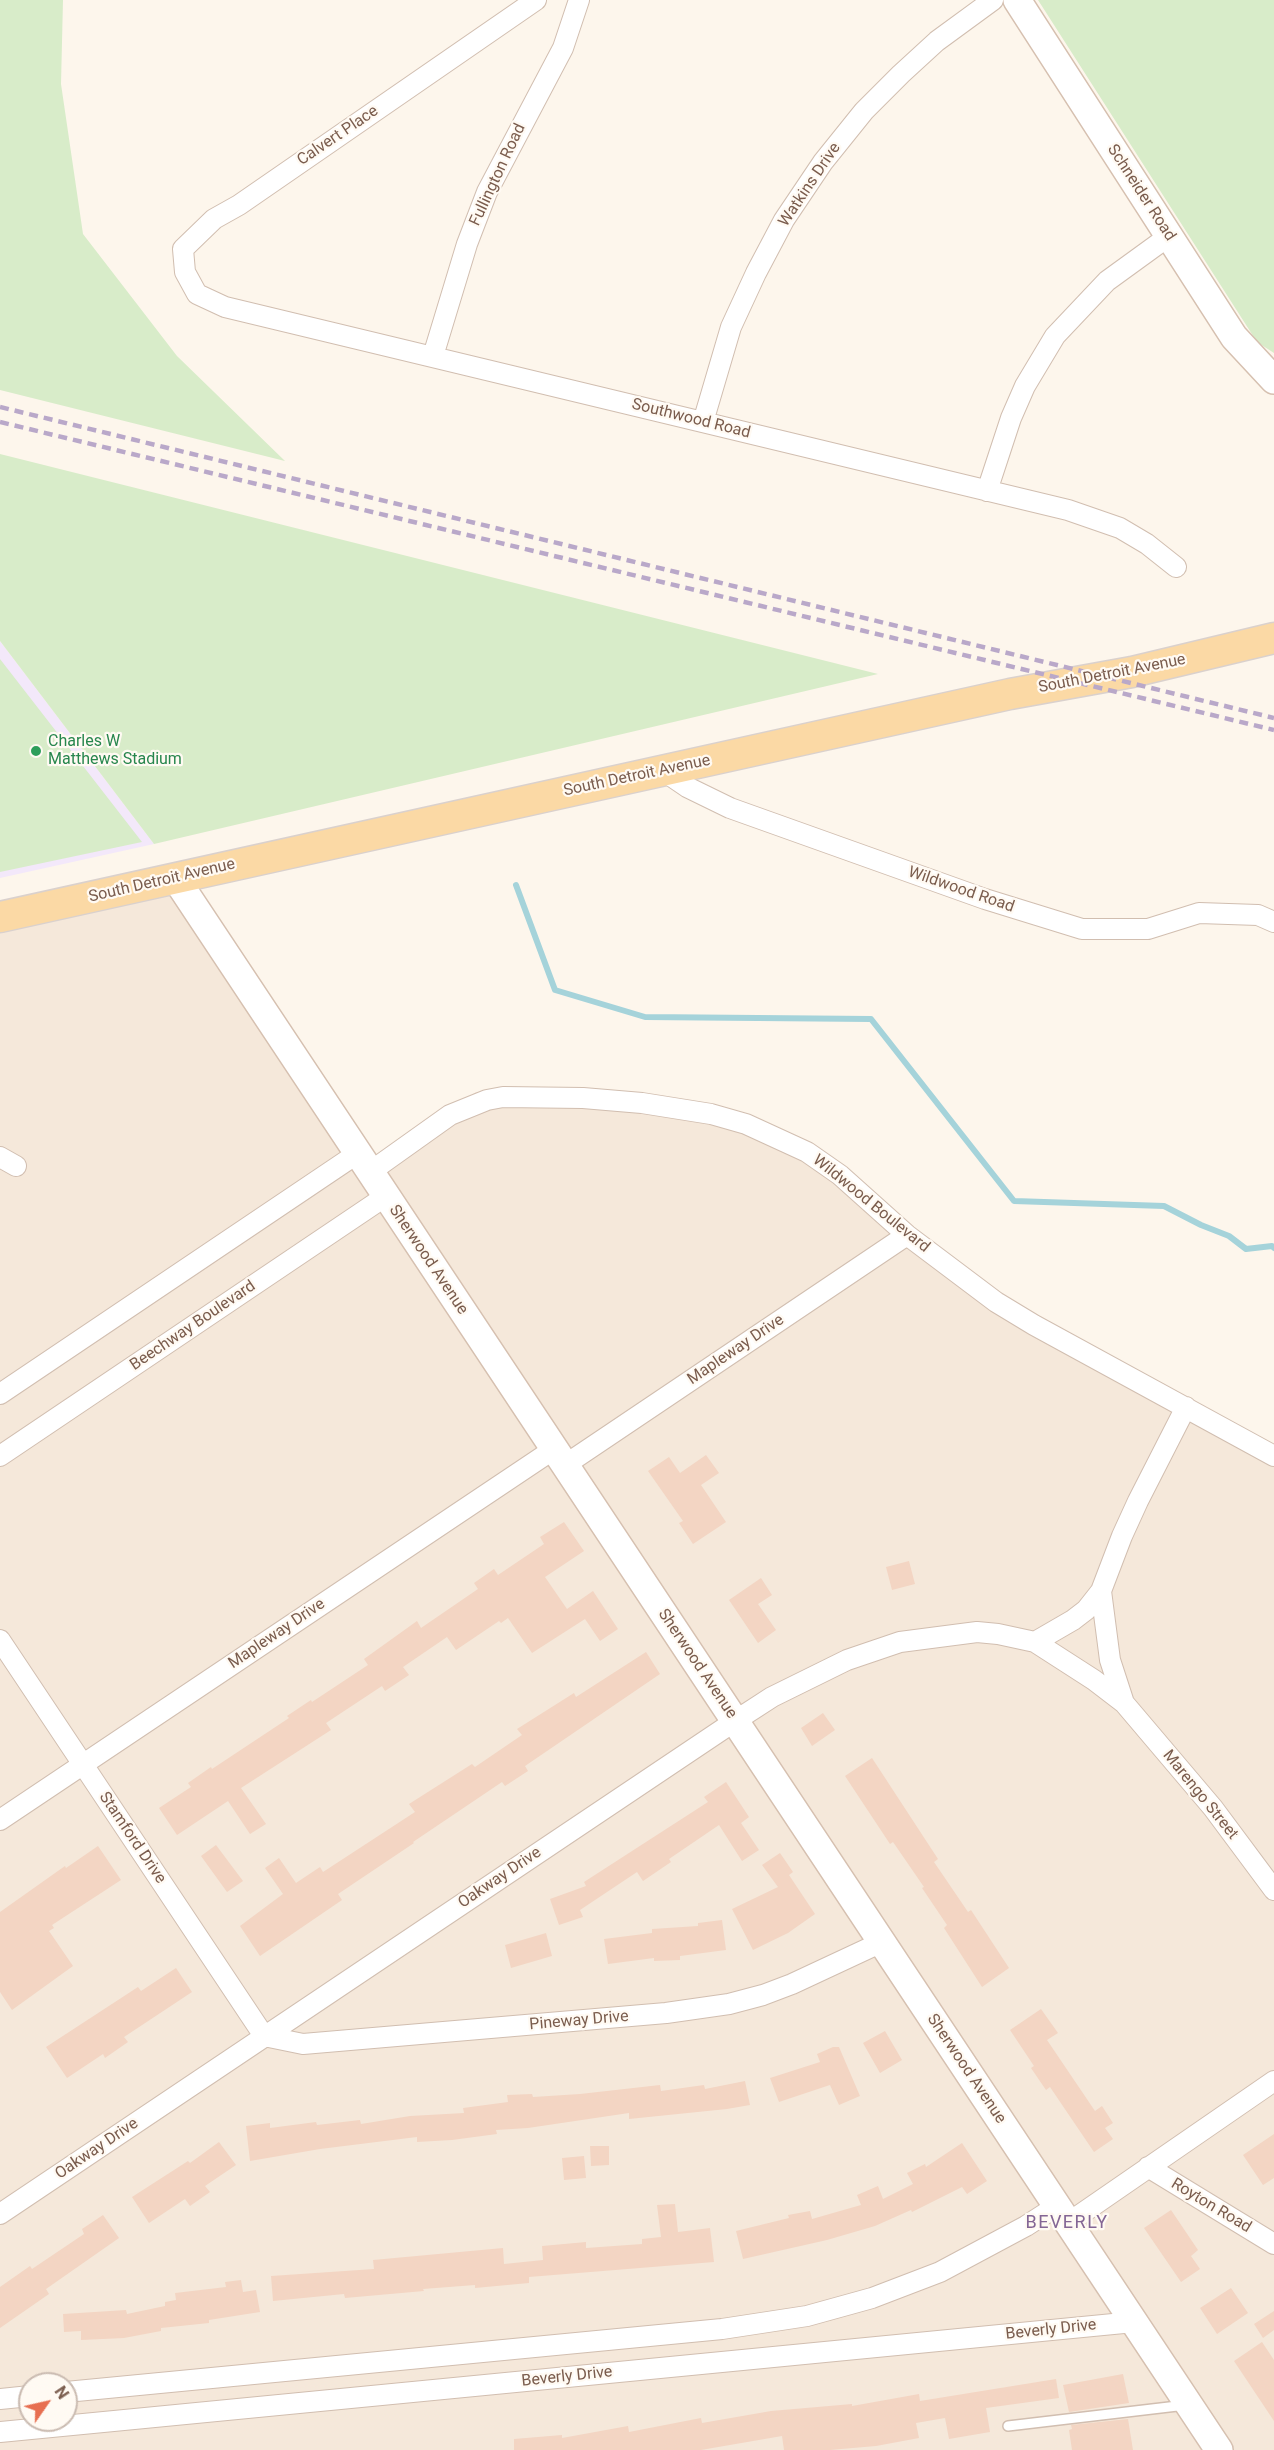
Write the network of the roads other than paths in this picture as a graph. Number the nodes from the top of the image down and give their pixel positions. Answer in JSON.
{"nodes":[{"id":1,"x":536,"y":0,"type":"edge"},
{"id":2,"x":579,"y":0,"type":"edge"},
{"id":3,"x":993,"y":0,"type":"edge"},
{"id":4,"x":1017,"y":0,"type":"edge"},
{"id":5,"x":1169,"y":236,"type":"junction"},
{"id":6,"x":197,"y":294,"type":"joint"},
{"id":7,"x":433,"y":356,"type":"junction"},
{"id":8,"x":1274,"y":380,"type":"edge"},
{"id":9,"x":703,"y":422,"type":"junction"},
{"id":10,"x":987,"y":491,"type":"junction"},
{"id":11,"x":1176,"y":567,"type":"dead end"},
{"id":12,"x":1274,"y":638,"type":"edge"},
{"id":13,"x":662,"y":770,"type":"junction"},
{"id":14,"x":176,"y":879,"type":"junction"},
{"id":15,"x":0,"y":917,"type":"edge"},
{"id":16,"x":1274,"y":922,"type":"edge"},
{"id":17,"x":364,"y":1163,"type":"junction"},
{"id":18,"x":386,"y":1196,"type":"junction"},
{"id":19,"x":907,"y":1235,"type":"junction"},
{"id":20,"x":0,"y":1394,"type":"edge"},
{"id":21,"x":1186,"y":1407,"type":"junction"},
{"id":22,"x":0,"y":1456,"type":"edge"},
{"id":23,"x":1274,"y":1456,"type":"edge"},
{"id":24,"x":559,"y":1457,"type":"junction"},
{"id":25,"x":1101,"y":1591,"type":"junction"},
{"id":26,"x":0,"y":1640,"type":"edge"},
{"id":27,"x":1035,"y":1642,"type":"junction"},
{"id":28,"x":1124,"y":1703,"type":"junction"},
{"id":29,"x":735,"y":1721,"type":"junction"},
{"id":30,"x":83,"y":1764,"type":"junction"},
{"id":31,"x":0,"y":1820,"type":"edge"},
{"id":32,"x":1274,"y":1890,"type":"edge"},
{"id":33,"x":882,"y":1942,"type":"junction"},
{"id":34,"x":264,"y":2036,"type":"junction"},
{"id":35,"x":1274,"y":2081,"type":"edge"},
{"id":36,"x":1148,"y":2167,"type":"junction"},
{"id":37,"x":0,"y":2214,"type":"edge"},
{"id":38,"x":1062,"y":2214,"type":"junction"},
{"id":39,"x":1274,"y":2244,"type":"edge"},
{"id":40,"x":1134,"y":2322,"type":"junction"},
{"id":41,"x":78,"y":2391,"type":"edge"},
{"id":42,"x":18,"y":2397,"type":"edge"},
{"id":43,"x":0,"y":2399,"type":"edge"},
{"id":44,"x":1188,"y":2404,"type":"junction"},
{"id":45,"x":1008,"y":2426,"type":"dead end"},
{"id":46,"x":0,"y":2432,"type":"edge"},
{"id":47,"x":1219,"y":2450,"type":"edge"}],
"edges":[{"from":1,"to":6,"type":"street","name":"Calvert Place"},
{"from":2,"to":7,"type":"street","name":"Fullington Road"},
{"from":3,"to":9,"type":"street","name":"Watkins Drive"},
{"from":4,"to":5,"type":"street","name":"Schneider Road"},
{"from":5,"to":8,"type":"street","name":"Schneider Road"},
{"from":5,"to":10,"type":"street"},
{"from":6,"to":7,"type":"street","name":"Southwood Road"},
{"from":7,"to":9,"type":"street","name":"Southwood Road"},
{"from":9,"to":10,"type":"street","name":"Southwood Road"},
{"from":10,"to":11,"type":"street","name":"Southwood Road"},
{"from":12,"to":13,"type":"main road","name":"South Detroit Avenue"},
{"from":13,"to":14,"type":"main road","name":"South Detroit Avenue"},
{"from":13,"to":16,"type":"street","name":"Wildwood Road"},
{"from":14,"to":15,"type":"main road","name":"South Detroit Avenue"},
{"from":14,"to":17,"type":"street","name":"Sherwood Avenue"},
{"from":17,"to":18,"type":"street","name":"Sherwood Avenue"},
{"from":17,"to":19,"type":"street","name":"Wildwood Boulevard"},
{"from":17,"to":20,"type":"street"},
{"from":18,"to":22,"type":"street","name":"Beechway Boulevard"},
{"from":18,"to":24,"type":"street","name":"Sherwood Avenue"},
{"from":19,"to":21,"type":"street","name":"Wildwood Boulevard"},
{"from":19,"to":24,"type":"street","name":"Mapleway Drive"},
{"from":21,"to":23,"type":"street","name":"Wildwood Boulevard"},
{"from":21,"to":25,"type":"street","name":"Marengo Street"},
{"from":24,"to":29,"type":"street","name":"Sherwood Avenue"},
{"from":24,"to":30,"type":"street","name":"Mapleway Drive"},
{"from":25,"to":27,"type":"street","name":"Marengo Street"},
{"from":25,"to":28,"type":"street","name":"Marengo Street"},
{"from":26,"to":30,"type":"street","name":"Stamford Drive"},
{"from":27,"to":28,"type":"street","name":"Marengo Street"},
{"from":27,"to":29,"type":"street","name":"Oakway Drive"},
{"from":28,"to":32,"type":"street","name":"Marengo Street"},
{"from":29,"to":33,"type":"street","name":"Sherwood Avenue"},
{"from":29,"to":34,"type":"street","name":"Oakway Drive"},
{"from":30,"to":31,"type":"street","name":"Mapleway Drive"},
{"from":30,"to":34,"type":"street","name":"Stamford Drive"},
{"from":33,"to":34,"type":"street","name":"Pineway Drive"},
{"from":33,"to":38,"type":"street","name":"Sherwood Avenue"},
{"from":34,"to":37,"type":"street","name":"Oakway Drive"},
{"from":35,"to":36,"type":"street","name":"Beverly Drive"},
{"from":36,"to":38,"type":"street","name":"Beverly Drive"},
{"from":36,"to":39,"type":"street","name":"Royton Road"},
{"from":38,"to":40,"type":"street","name":"Sherwood Avenue"},
{"from":38,"to":41,"type":"street","name":"Beverly Drive"},
{"from":40,"to":44,"type":"street","name":"Sherwood Avenue"},
{"from":40,"to":46,"type":"street","name":"Beverly Drive"},
{"from":42,"to":43,"type":"street"},
{"from":44,"to":45,"type":"lane"},
{"from":44,"to":47,"type":"street","name":"Sherwood Avenue"}]}
